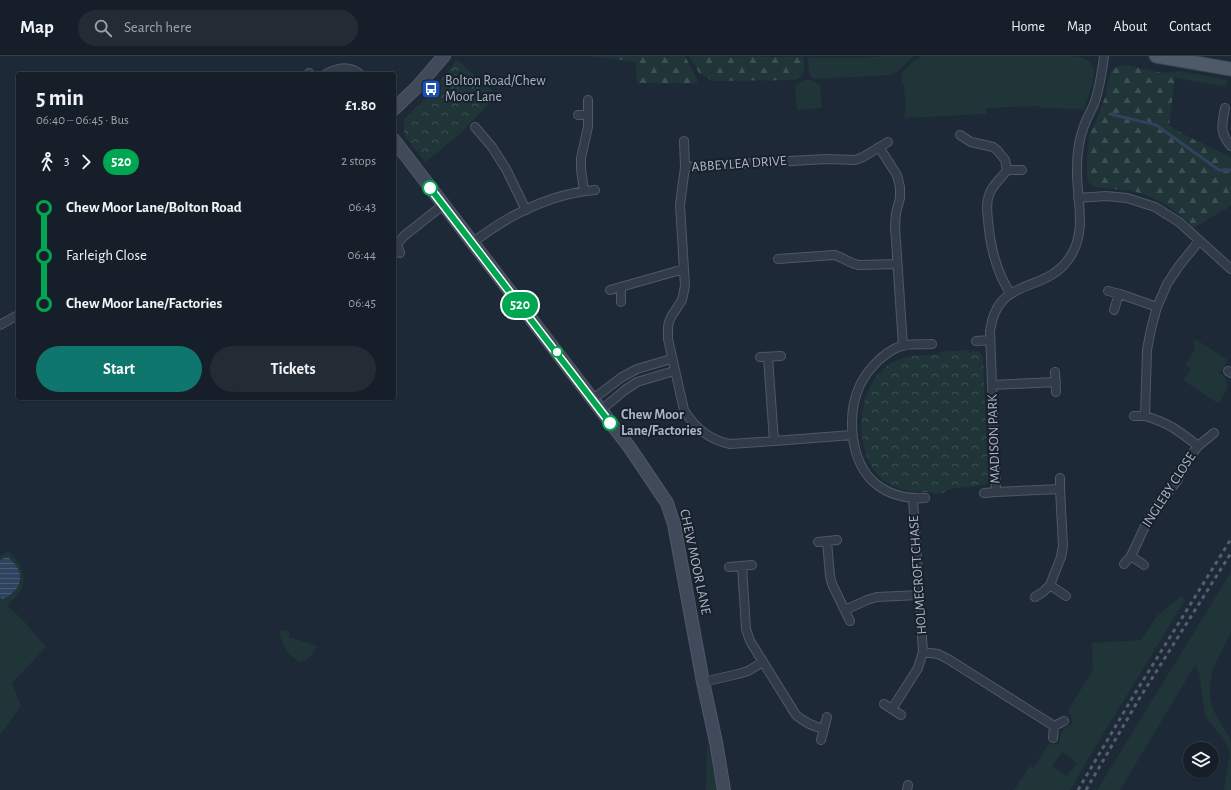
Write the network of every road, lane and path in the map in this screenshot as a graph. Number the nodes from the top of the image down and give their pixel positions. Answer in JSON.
{"nodes":[{"id":1,"x":444,"y":56,"type":"edge"},
{"id":2,"x":1104,"y":56,"type":"edge"},
{"id":3,"x":1156,"y":56,"type":"edge"},
{"id":4,"x":1231,"y":69,"type":"edge"},
{"id":5,"x":331,"y":72,"type":"edge"},
{"id":6,"x":358,"y":72,"type":"edge"},
{"id":7,"x":588,"y":100,"type":"dead end"},
{"id":8,"x":396,"y":107,"type":"edge"},
{"id":9,"x":1225,"y":108,"type":"dead end"},
{"id":10,"x":578,"y":115,"type":"dead end"},
{"id":11,"x":588,"y":115,"type":"junction"},
{"id":12,"x":474,"y":127,"type":"dead end"},
{"id":13,"x":1223,"y":132,"type":"junction"},
{"id":14,"x":1214,"y":134,"type":"dead end"},
{"id":15,"x":960,"y":135,"type":"dead end"},
{"id":16,"x":485,"y":139,"type":"junction"},
{"id":17,"x":684,"y":141,"type":"dead end"},
{"id":18,"x":888,"y":142,"type":"dead end"},
{"id":19,"x":396,"y":143,"type":"edge"},
{"id":20,"x":478,"y":146,"type":"dead end"},
{"id":21,"x":1231,"y":146,"type":"edge"},
{"id":22,"x":879,"y":147,"type":"junction"},
{"id":23,"x":685,"y":167,"type":"junction"},
{"id":24,"x":1007,"y":170,"type":"junction"},
{"id":25,"x":1022,"y":170,"type":"dead end"},
{"id":26,"x":595,"y":190,"type":"dead end"},
{"id":27,"x":584,"y":191,"type":"junction"},
{"id":28,"x":1078,"y":198,"type":"junction"},
{"id":29,"x":443,"y":205,"type":"junction"},
{"id":30,"x":526,"y":210,"type":"junction"},
{"id":31,"x":1199,"y":241,"type":"junction"},
{"id":32,"x":396,"y":242,"type":"edge"},
{"id":33,"x":472,"y":243,"type":"junction"},
{"id":34,"x":400,"y":253,"type":"dead end"},
{"id":35,"x":778,"y":259,"type":"dead end"},
{"id":36,"x":897,"y":264,"type":"junction"},
{"id":37,"x":684,"y":269,"type":"junction"},
{"id":38,"x":1231,"y":269,"type":"edge"},
{"id":39,"x":621,"y":287,"type":"junction"},
{"id":40,"x":610,"y":290,"type":"dead end"},
{"id":41,"x":1108,"y":291,"type":"dead end"},
{"id":42,"x":1010,"y":293,"type":"junction"},
{"id":43,"x":1119,"y":294,"type":"junction"},
{"id":44,"x":621,"y":302,"type":"dead end"},
{"id":45,"x":1157,"y":307,"type":"junction"},
{"id":46,"x":1114,"y":310,"type":"dead end"},
{"id":47,"x":16,"y":316,"type":"edge"},
{"id":48,"x":0,"y":325,"type":"edge"},
{"id":49,"x":976,"y":340,"type":"dead end"},
{"id":50,"x":990,"y":340,"type":"junction"},
{"id":51,"x":932,"y":344,"type":"dead end"},
{"id":52,"x":903,"y":346,"type":"junction"},
{"id":53,"x":781,"y":356,"type":"dead end"},
{"id":54,"x":671,"y":359,"type":"junction"},
{"id":55,"x":674,"y":371,"type":"junction"},
{"id":56,"x":1055,"y":372,"type":"dead end"},
{"id":57,"x":1056,"y":382,"type":"junction"},
{"id":58,"x":992,"y":385,"type":"junction"},
{"id":59,"x":1056,"y":392,"type":"dead end"},
{"id":60,"x":593,"y":399,"type":"junction"},
{"id":61,"x":601,"y":410,"type":"junction"},
{"id":62,"x":1134,"y":416,"type":"dead end"},
{"id":63,"x":1145,"y":416,"type":"junction"},
{"id":64,"x":1214,"y":433,"type":"dead end"},
{"id":65,"x":852,"y":435,"type":"junction"},
{"id":66,"x":774,"y":441,"type":"junction"},
{"id":67,"x":1198,"y":446,"type":"junction"},
{"id":68,"x":1060,"y":478,"type":"dead end"},
{"id":69,"x":1060,"y":489,"type":"junction"},
{"id":70,"x":996,"y":492,"type":"junction"},
{"id":71,"x":984,"y":493,"type":"dead end"},
{"id":72,"x":913,"y":498,"type":"junction"},
{"id":73,"x":925,"y":498,"type":"dead end"},
{"id":74,"x":837,"y":540,"type":"dead end"},
{"id":75,"x":827,"y":541,"type":"junction"},
{"id":76,"x":818,"y":542,"type":"dead end"},
{"id":77,"x":1132,"y":556,"type":"junction"},
{"id":78,"x":1124,"y":564,"type":"dead end"},
{"id":79,"x":752,"y":565,"type":"dead end"},
{"id":80,"x":1144,"y":565,"type":"dead end"},
{"id":81,"x":742,"y":566,"type":"junction"},
{"id":82,"x":730,"y":567,"type":"dead end"},
{"id":83,"x":1050,"y":585,"type":"junction"},
{"id":84,"x":919,"y":595,"type":"junction"},
{"id":85,"x":1066,"y":596,"type":"dead end"},
{"id":86,"x":1036,"y":597,"type":"dead end"},
{"id":87,"x":845,"y":610,"type":"junction"},
{"id":88,"x":850,"y":621,"type":"dead end"},
{"id":89,"x":924,"y":652,"type":"junction"},
{"id":90,"x":763,"y":662,"type":"junction"},
{"id":91,"x":703,"y":682,"type":"junction"},
{"id":92,"x":884,"y":704,"type":"dead end"},
{"id":93,"x":892,"y":709,"type":"junction"},
{"id":94,"x":901,"y":715,"type":"dead end"},
{"id":95,"x":827,"y":717,"type":"dead end"},
{"id":96,"x":1064,"y":721,"type":"dead end"},
{"id":97,"x":1054,"y":726,"type":"junction"},
{"id":98,"x":824,"y":729,"type":"junction"},
{"id":99,"x":1053,"y":738,"type":"dead end"},
{"id":100,"x":821,"y":740,"type":"dead end"},
{"id":101,"x":724,"y":790,"type":"edge"}],
"edges":[{"from":1,"to":8,"type":"street"},
{"from":2,"to":28,"type":"street"},
{"from":3,"to":4,"type":"main road"},
{"from":5,"to":6,"type":"street"},
{"from":7,"to":11,"type":"street"},
{"from":9,"to":13,"type":"street"},
{"from":10,"to":11,"type":"street"},
{"from":11,"to":27,"type":"street"},
{"from":12,"to":16,"type":"street"},
{"from":13,"to":14,"type":"street"},
{"from":13,"to":21,"type":"street"},
{"from":15,"to":24,"type":"street"},
{"from":16,"to":20,"type":"street"},
{"from":16,"to":30,"type":"street"},
{"from":17,"to":23,"type":"street"},
{"from":18,"to":22,"type":"street","name":"ABBEYLEA DRIVE"},
{"from":19,"to":29,"type":"street","name":"CHEW MOOR LANE"},
{"from":22,"to":23,"type":"street","name":"ABBEYLEA DRIVE"},
{"from":22,"to":36,"type":"street"},
{"from":23,"to":37,"type":"street","name":"ABBEYLEA DRIVE"},
{"from":24,"to":25,"type":"street"},
{"from":24,"to":42,"type":"street"},
{"from":26,"to":27,"type":"street"},
{"from":27,"to":30,"type":"street"},
{"from":28,"to":31,"type":"street"},
{"from":28,"to":42,"type":"street","name":"MADISON PARK"},
{"from":29,"to":32,"type":"street"},
{"from":29,"to":33,"type":"street","name":"CHEW MOOR LANE"},
{"from":30,"to":33,"type":"street"},
{"from":31,"to":38,"type":"street"},
{"from":31,"to":45,"type":"street"},
{"from":32,"to":34,"type":"street"},
{"from":33,"to":60,"type":"street","name":"CHEW MOOR LANE"},
{"from":35,"to":36,"type":"street"},
{"from":36,"to":52,"type":"street"},
{"from":37,"to":39,"type":"street"},
{"from":37,"to":54,"type":"street","name":"ABBEYLEA DRIVE"},
{"from":39,"to":40,"type":"street"},
{"from":39,"to":44,"type":"street"},
{"from":41,"to":43,"type":"street"},
{"from":42,"to":50,"type":"street","name":"MADISON PARK"},
{"from":43,"to":45,"type":"street"},
{"from":43,"to":46,"type":"street"},
{"from":45,"to":63,"type":"street"},
{"from":47,"to":48,"type":"street"},
{"from":49,"to":50,"type":"street"},
{"from":50,"to":58,"type":"street","name":"MADISON PARK"},
{"from":51,"to":52,"type":"street"},
{"from":52,"to":65,"type":"street"},
{"from":53,"to":66,"type":"street"},
{"from":54,"to":55,"type":"street","name":"ABBEYLEA DRIVE"},
{"from":54,"to":60,"type":"street"},
{"from":55,"to":61,"type":"street"},
{"from":55,"to":66,"type":"street","name":"ABBEYLEA DRIVE"},
{"from":56,"to":57,"type":"street"},
{"from":57,"to":58,"type":"street","name":"MADISON PARK"},
{"from":57,"to":59,"type":"street"},
{"from":58,"to":70,"type":"street","name":"MADISON PARK"},
{"from":60,"to":61,"type":"street","name":"CHEW MOOR LANE"},
{"from":61,"to":91,"type":"street","name":"CHEW MOOR LANE"},
{"from":62,"to":63,"type":"street","name":"INGLEBY CLOSE"},
{"from":63,"to":67,"type":"street","name":"INGLEBY CLOSE"},
{"from":64,"to":67,"type":"street","name":"INGLEBY CLOSE"},
{"from":65,"to":66,"type":"street","name":"ABBEYLEA DRIVE"},
{"from":65,"to":72,"type":"street"},
{"from":67,"to":77,"type":"street","name":"INGLEBY CLOSE"},
{"from":68,"to":69,"type":"street"},
{"from":69,"to":70,"type":"street","name":"MADISON PARK"},
{"from":69,"to":83,"type":"street"},
{"from":70,"to":71,"type":"street","name":"MADISON PARK"},
{"from":72,"to":73,"type":"street"},
{"from":72,"to":84,"type":"street","name":"HOLMECROFT CHASE"},
{"from":74,"to":75,"type":"street"},
{"from":75,"to":76,"type":"street"},
{"from":75,"to":87,"type":"street"},
{"from":77,"to":78,"type":"street","name":"INGLEBY CLOSE"},
{"from":77,"to":80,"type":"street"},
{"from":79,"to":81,"type":"street"},
{"from":81,"to":82,"type":"street"},
{"from":81,"to":90,"type":"street"},
{"from":83,"to":85,"type":"street"},
{"from":83,"to":86,"type":"street"},
{"from":84,"to":87,"type":"street"},
{"from":84,"to":89,"type":"street","name":"HOLMECROFT CHASE"},
{"from":87,"to":88,"type":"street"},
{"from":89,"to":93,"type":"street","name":"HOLMECROFT CHASE"},
{"from":89,"to":97,"type":"street","name":"HOLMECROFT CHASE"},
{"from":90,"to":91,"type":"street"},
{"from":90,"to":98,"type":"street"},
{"from":91,"to":101,"type":"street","name":"CHEW MOOR LANE"},
{"from":92,"to":93,"type":"street"},
{"from":93,"to":94,"type":"street"},
{"from":95,"to":98,"type":"street"},
{"from":96,"to":97,"type":"street"},
{"from":97,"to":99,"type":"street"},
{"from":98,"to":100,"type":"street"}]}
